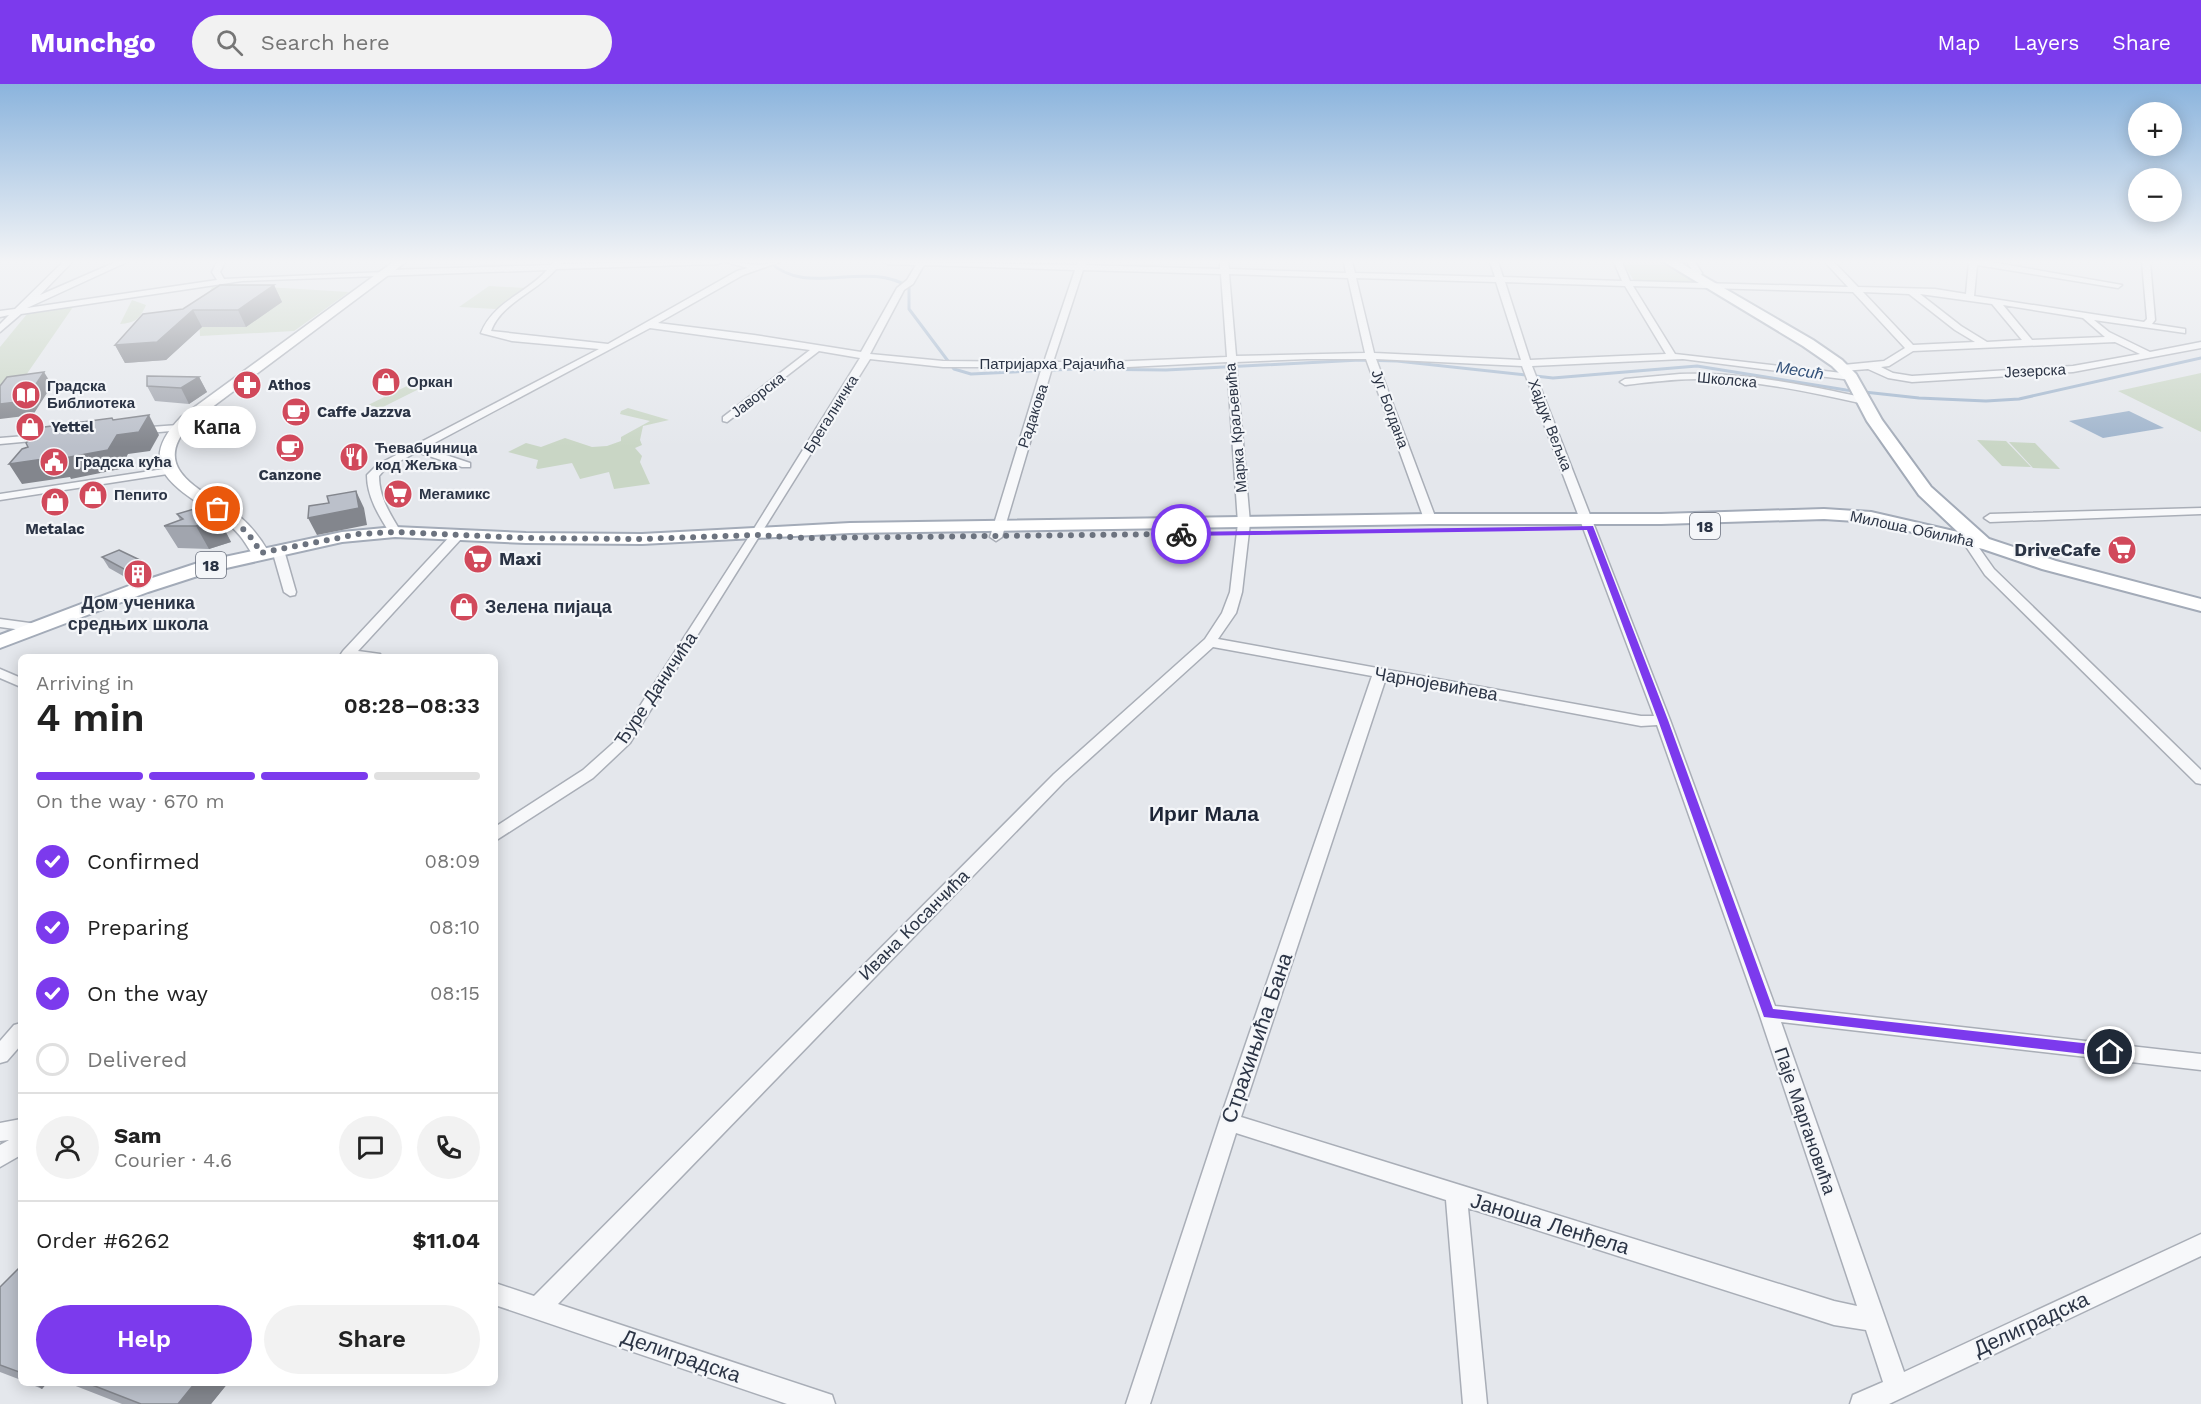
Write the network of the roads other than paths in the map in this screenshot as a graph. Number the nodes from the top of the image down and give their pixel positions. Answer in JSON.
{"nodes":[{"id":1,"x":316,"y":324,"type":"edge"},
{"id":2,"x":491,"y":324,"type":"edge"},
{"id":3,"x":883,"y":324,"type":"edge"},
{"id":4,"x":1062,"y":324,"type":"edge"},
{"id":5,"x":1228,"y":324,"type":"edge"},
{"id":6,"x":1363,"y":324,"type":"edge"},
{"id":7,"x":1515,"y":324,"type":"edge"},
{"id":8,"x":1652,"y":324,"type":"edge"},
{"id":9,"x":1775,"y":324,"type":"edge"},
{"id":10,"x":1887,"y":324,"type":"edge"},
{"id":11,"x":1952,"y":324,"type":"edge"},
{"id":12,"x":2013,"y":324,"type":"edge"},
{"id":13,"x":2094,"y":324,"type":"edge"},
{"id":14,"x":2137,"y":324,"type":"edge"},
{"id":15,"x":649,"y":325,"type":"joint"},
{"id":16,"x":2146,"y":325,"type":"joint"},
{"id":17,"x":2182,"y":331,"type":"dead end"},
{"id":18,"x":2117,"y":339,"type":"junction"},
{"id":19,"x":2030,"y":344,"type":"junction"},
{"id":20,"x":1986,"y":345,"type":"junction"},
{"id":21,"x":2201,"y":345,"type":"edge"},
{"id":22,"x":609,"y":347,"type":"junction"},
{"id":23,"x":818,"y":348,"type":"junction"},
{"id":24,"x":1911,"y":348,"type":"junction"},
{"id":25,"x":2150,"y":355,"type":"junction"},
{"id":26,"x":865,"y":356,"type":"junction"},
{"id":27,"x":1672,"y":357,"type":"junction"},
{"id":28,"x":1372,"y":359,"type":"junction"},
{"id":29,"x":1230,"y":364,"type":"junction"},
{"id":30,"x":1870,"y":366,"type":"junction"},
{"id":31,"x":1047,"y":369,"type":"junction"},
{"id":32,"x":1530,"y":372,"type":"junction"},
{"id":33,"x":1625,"y":382,"type":"dead end"},
{"id":34,"x":1855,"y":386,"type":"junction"},
{"id":35,"x":728,"y":419,"type":"dead end"},
{"id":36,"x":178,"y":428,"type":"junction"},
{"id":37,"x":121,"y":432,"type":"edge"},
{"id":38,"x":65,"y":436,"type":"edge"},
{"id":39,"x":0,"y":441,"type":"edge"},
{"id":40,"x":417,"y":449,"type":"junction"},
{"id":41,"x":466,"y":465,"type":"dead end"},
{"id":42,"x":170,"y":471,"type":"junction"},
{"id":43,"x":0,"y":496,"type":"edge"},
{"id":44,"x":1928,"y":499,"type":"junction"},
{"id":45,"x":2201,"y":511,"type":"edge"},
{"id":46,"x":1871,"y":518,"type":"junction"},
{"id":47,"x":1990,"y":518,"type":"dead end"},
{"id":48,"x":1430,"y":519,"type":"junction"},
{"id":49,"x":1588,"y":523,"type":"junction"},
{"id":50,"x":1243,"y":528,"type":"junction"},
{"id":51,"x":997,"y":531,"type":"junction"},
{"id":52,"x":395,"y":532,"type":"junction"},
{"id":53,"x":756,"y":535,"type":"junction"},
{"id":54,"x":457,"y":536,"type":"junction"},
{"id":55,"x":1957,"y":537,"type":"junction"},
{"id":56,"x":1981,"y":547,"type":"junction"},
{"id":57,"x":269,"y":551,"type":"junction"},
{"id":58,"x":290,"y":592,"type":"dead end"},
{"id":59,"x":2201,"y":605,"type":"edge"},
{"id":60,"x":0,"y":624,"type":"edge"},
{"id":61,"x":37,"y":628,"type":"junction"},
{"id":62,"x":0,"y":642,"type":"edge"},
{"id":63,"x":1210,"y":642,"type":"junction"},
{"id":64,"x":349,"y":654,"type":"edge"},
{"id":65,"x":0,"y":673,"type":"edge"},
{"id":66,"x":1380,"y":674,"type":"junction"},
{"id":67,"x":18,"y":682,"type":"edge"},
{"id":68,"x":1663,"y":720,"type":"junction"},
{"id":69,"x":2201,"y":779,"type":"edge"},
{"id":70,"x":498,"y":833,"type":"edge"},
{"id":71,"x":1768,"y":1013,"type":"junction"},
{"id":72,"x":18,"y":1034,"type":"edge"},
{"id":73,"x":0,"y":1055,"type":"edge"},
{"id":74,"x":2201,"y":1062,"type":"edge"},
{"id":75,"x":1229,"y":1122,"type":"junction"},
{"id":76,"x":18,"y":1129,"type":"edge"},
{"id":77,"x":0,"y":1132,"type":"edge"},
{"id":78,"x":18,"y":1145,"type":"edge"},
{"id":79,"x":18,"y":1153,"type":"edge"},
{"id":80,"x":0,"y":1157,"type":"edge"},
{"id":81,"x":1456,"y":1194,"type":"junction"},
{"id":82,"x":2201,"y":1245,"type":"edge"},
{"id":83,"x":498,"y":1295,"type":"edge"},
{"id":84,"x":538,"y":1308,"type":"junction"},
{"id":85,"x":1873,"y":1320,"type":"junction"},
{"id":86,"x":1897,"y":1387,"type":"junction"},
{"id":87,"x":824,"y":1404,"type":"edge"},
{"id":88,"x":1138,"y":1404,"type":"edge"},
{"id":89,"x":1475,"y":1404,"type":"edge"},
{"id":90,"x":1862,"y":1404,"type":"edge"}],
"edges":[{"from":1,"to":36,"type":"main road"},
{"from":2,"to":22,"type":"street"},
{"from":3,"to":26,"type":"street","name":"Брегалничка"},
{"from":4,"to":31,"type":"street","name":"Радакова"},
{"from":5,"to":29,"type":"street","name":"Марка Краљевића"},
{"from":6,"to":28,"type":"street","name":"Југ Богдана"},
{"from":7,"to":32,"type":"street","name":"Хајдук Вељка"},
{"from":8,"to":27,"type":"street"},
{"from":9,"to":34,"type":"main road"},
{"from":10,"to":24,"type":"street"},
{"from":11,"to":20,"type":"street"},
{"from":12,"to":19,"type":"street"},
{"from":13,"to":18,"type":"street"},
{"from":14,"to":16,"type":"street"},
{"from":15,"to":22,"type":"street"},
{"from":15,"to":23,"type":"street","name":"Патријарха Рајачића"},
{"from":16,"to":17,"type":"street"},
{"from":18,"to":19,"type":"street"},
{"from":18,"to":25,"type":"street"},
{"from":19,"to":20,"type":"street"},
{"from":20,"to":24,"type":"street"},
{"from":21,"to":25,"type":"street","name":"Језерска"},
{"from":22,"to":40,"type":"street"},
{"from":23,"to":26,"type":"street","name":"Патријарха Рајачића"},
{"from":23,"to":35,"type":"street","name":"Јаворска"},
{"from":24,"to":30,"type":"street"},
{"from":25,"to":30,"type":"street","name":"Језерска"},
{"from":26,"to":31,"type":"street","name":"Патријарха Рајачића"},
{"from":26,"to":53,"type":"street","name":"Брегалничка"},
{"from":27,"to":32,"type":"street","name":"Патријарха Рајачића"},
{"from":27,"to":34,"type":"street","name":"Патријарха Рајачића"},
{"from":28,"to":29,"type":"street","name":"Патријарха Рајачића"},
{"from":28,"to":32,"type":"street","name":"Патријарха Рајачића"},
{"from":28,"to":48,"type":"street","name":"Југ Богдана"},
{"from":29,"to":31,"type":"street","name":"Патријарха Рајачића"},
{"from":29,"to":50,"type":"street","name":"Марка Краљевића"},
{"from":30,"to":34,"type":"street"},
{"from":31,"to":51,"type":"street","name":"Радакова"},
{"from":32,"to":49,"type":"street","name":"Хајдук Вељка"},
{"from":33,"to":34,"type":"street","name":"Школска"},
{"from":34,"to":44,"type":"main road"},
{"from":36,"to":37,"type":"street"},
{"from":36,"to":42,"type":"main road"},
{"from":38,"to":39,"type":"street"},
{"from":40,"to":41,"type":"street"},
{"from":40,"to":52,"type":"street"},
{"from":42,"to":43,"type":"street"},
{"from":42,"to":57,"type":"main road"},
{"from":44,"to":46,"type":"main road","number":"18"},
{"from":44,"to":55,"type":"main road"},
{"from":44,"to":56,"type":"main road"},
{"from":45,"to":47,"type":"street","name":"Милоша Обилића"},
{"from":46,"to":49,"type":"main road","name":"Милоша Обилића","number":"18"},
{"from":46,"to":55,"type":"main road","name":"Милоша Обилића"},
{"from":48,"to":49,"type":"main road","name":"Милоша Обилића","number":"18"},
{"from":48,"to":50,"type":"main road","name":"Милоша Обилића","number":"18"},
{"from":49,"to":50,"type":"main road","name":"Милоша Обилића","number":"18"},
{"from":49,"to":56,"type":"main road","name":"Милоша Обилића","number":"18"},
{"from":49,"to":68,"type":"street","name":"Паје Маргановића"},
{"from":50,"to":51,"type":"main road","name":"Милоша Обилића","number":"18"},
{"from":50,"to":63,"type":"street","name":"Ивана Косанчића"},
{"from":51,"to":53,"type":"main road","name":"Милоша Обилића","number":"18"},
{"from":52,"to":54,"type":"main road","number":"18"},
{"from":52,"to":57,"type":"main road","number":"18"},
{"from":53,"to":54,"type":"main road","name":"Милоша Обилића","number":"18"},
{"from":53,"to":70,"type":"street","name":"Ђуре Даничића"},
{"from":54,"to":64,"type":"street"},
{"from":55,"to":56,"type":"main road"},
{"from":56,"to":59,"type":"main road","name":"Милоша Обилића"},
{"from":56,"to":69,"type":"street"},
{"from":57,"to":58,"type":"street"},
{"from":57,"to":61,"type":"main road","number":"18"},
{"from":60,"to":61,"type":"street"},
{"from":61,"to":62,"type":"main road","number":"18"},
{"from":63,"to":66,"type":"street","name":"Чарнојевићева"},
{"from":63,"to":84,"type":"street","name":"Ивана Косанчића"},
{"from":65,"to":67,"type":"street"},
{"from":66,"to":68,"type":"street","name":"Чарнојевићева"},
{"from":66,"to":75,"type":"street","name":"Страхињића Бана"},
{"from":68,"to":71,"type":"street","name":"Паје Маргановића"},
{"from":71,"to":74,"type":"street"},
{"from":71,"to":85,"type":"street","name":"Паје Маргановића"},
{"from":72,"to":73,"type":"street"},
{"from":75,"to":81,"type":"street","name":"Јаноша Ленђела"},
{"from":75,"to":88,"type":"street","name":"Страхињића Бана"},
{"from":76,"to":77,"type":"street"},
{"from":78,"to":80,"type":"street"},
{"from":79,"to":80,"type":"street"},
{"from":81,"to":85,"type":"street","name":"Јаноша Ленђела"},
{"from":81,"to":89,"type":"street"},
{"from":82,"to":86,"type":"street","name":"Делиградска"},
{"from":83,"to":84,"type":"street","name":"Делиградска"},
{"from":84,"to":87,"type":"street","name":"Делиградска"},
{"from":85,"to":86,"type":"street","name":"Паје Маргановића"},
{"from":86,"to":90,"type":"street","name":"Делиградска"}]}
